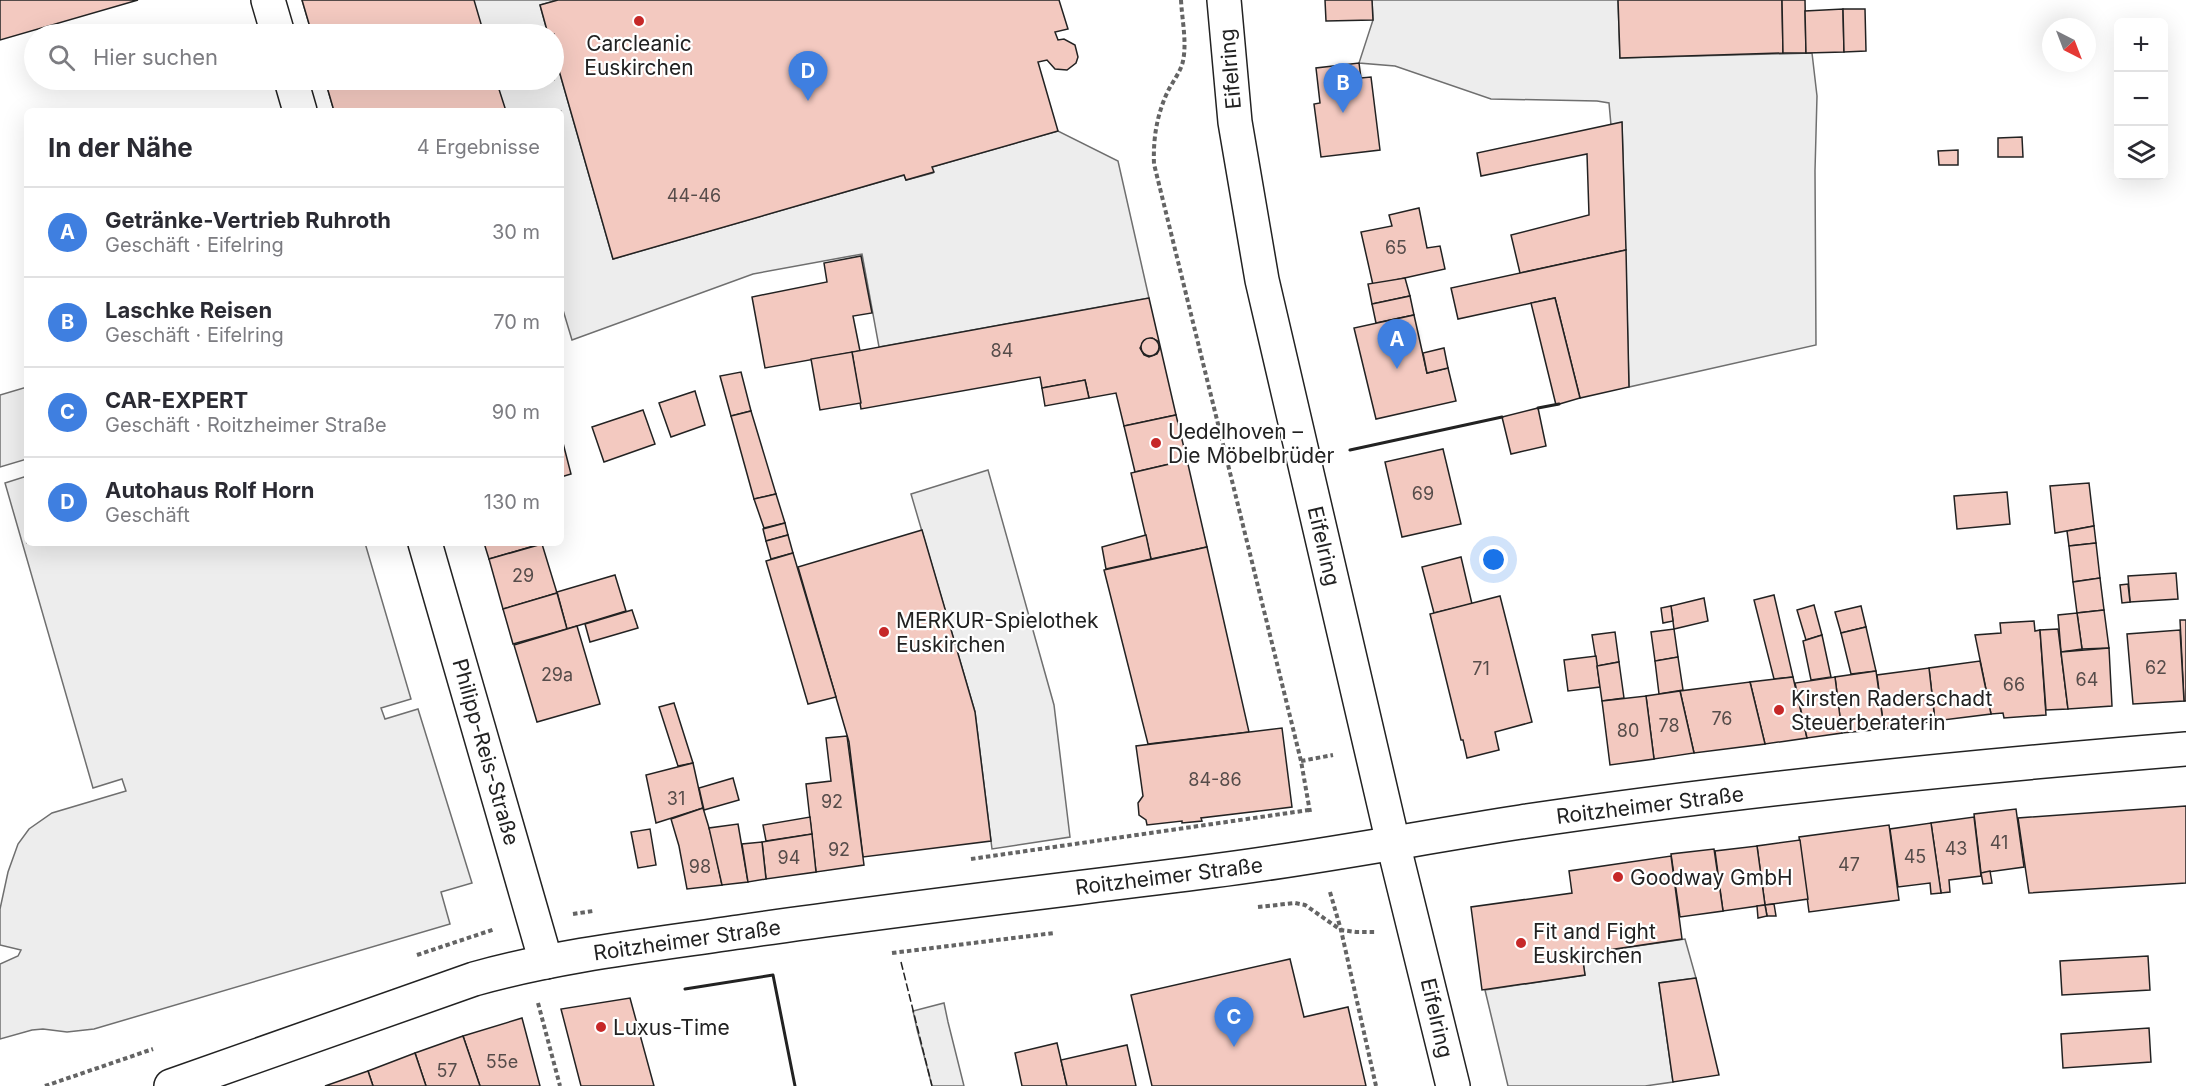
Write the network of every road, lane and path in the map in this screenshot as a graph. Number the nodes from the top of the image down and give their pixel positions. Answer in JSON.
{"nodes":[{"id":1,"x":268,"y":0,"type":"edge"},
{"id":2,"x":1181,"y":0,"type":"edge"},
{"id":3,"x":1224,"y":0,"type":"edge"},
{"id":4,"x":275,"y":24,"type":"edge"},
{"id":5,"x":294,"y":90,"type":"edge"},
{"id":6,"x":299,"y":108,"type":"edge"},
{"id":7,"x":426,"y":546,"type":"edge"},
{"id":8,"x":2186,"y":749,"type":"edge"},
{"id":9,"x":1309,"y":810,"type":"dead end"},
{"id":10,"x":1393,"y":843,"type":"junction"},
{"id":11,"x":1249,"y":908,"type":"dead end"},
{"id":12,"x":1341,"y":930,"type":"junction"},
{"id":13,"x":1380,"y":931,"type":"dead end"},
{"id":14,"x":1055,"y":933,"type":"dead end"},
{"id":15,"x":890,"y":953,"type":"dead end"},
{"id":16,"x":546,"y":962,"type":"junction"},
{"id":17,"x":548,"y":1001,"type":"dead end"},
{"id":18,"x":538,"y":1003,"type":"junction"},
{"id":19,"x":528,"y":1005,"type":"dead end"},
{"id":20,"x":171,"y":1086,"type":"edge"},
{"id":21,"x":560,"y":1086,"type":"edge"},
{"id":22,"x":1376,"y":1086,"type":"edge"},
{"id":23,"x":1453,"y":1086,"type":"edge"}],
"edges":[{"from":1,"to":4,"type":"street"},
{"from":2,"to":9,"type":"path"},
{"from":3,"to":10,"type":"street","name":"Eifelring"},
{"from":5,"to":6,"type":"street"},
{"from":7,"to":16,"type":"street","name":"Philipp-Reis-Straße"},
{"from":8,"to":10,"type":"street","name":"Roitzheimer Straße"},
{"from":10,"to":16,"type":"street","name":"Roitzheimer Straße"},
{"from":10,"to":23,"type":"street","name":"Eifelring"},
{"from":11,"to":12,"type":"path"},
{"from":12,"to":13,"type":"path"},
{"from":12,"to":22,"type":"path"},
{"from":14,"to":15,"type":"path"},
{"from":16,"to":20,"type":"street","name":"Roitzheimer Straße"},
{"from":17,"to":18,"type":"path"},
{"from":18,"to":19,"type":"path"},
{"from":18,"to":21,"type":"path"}]}
